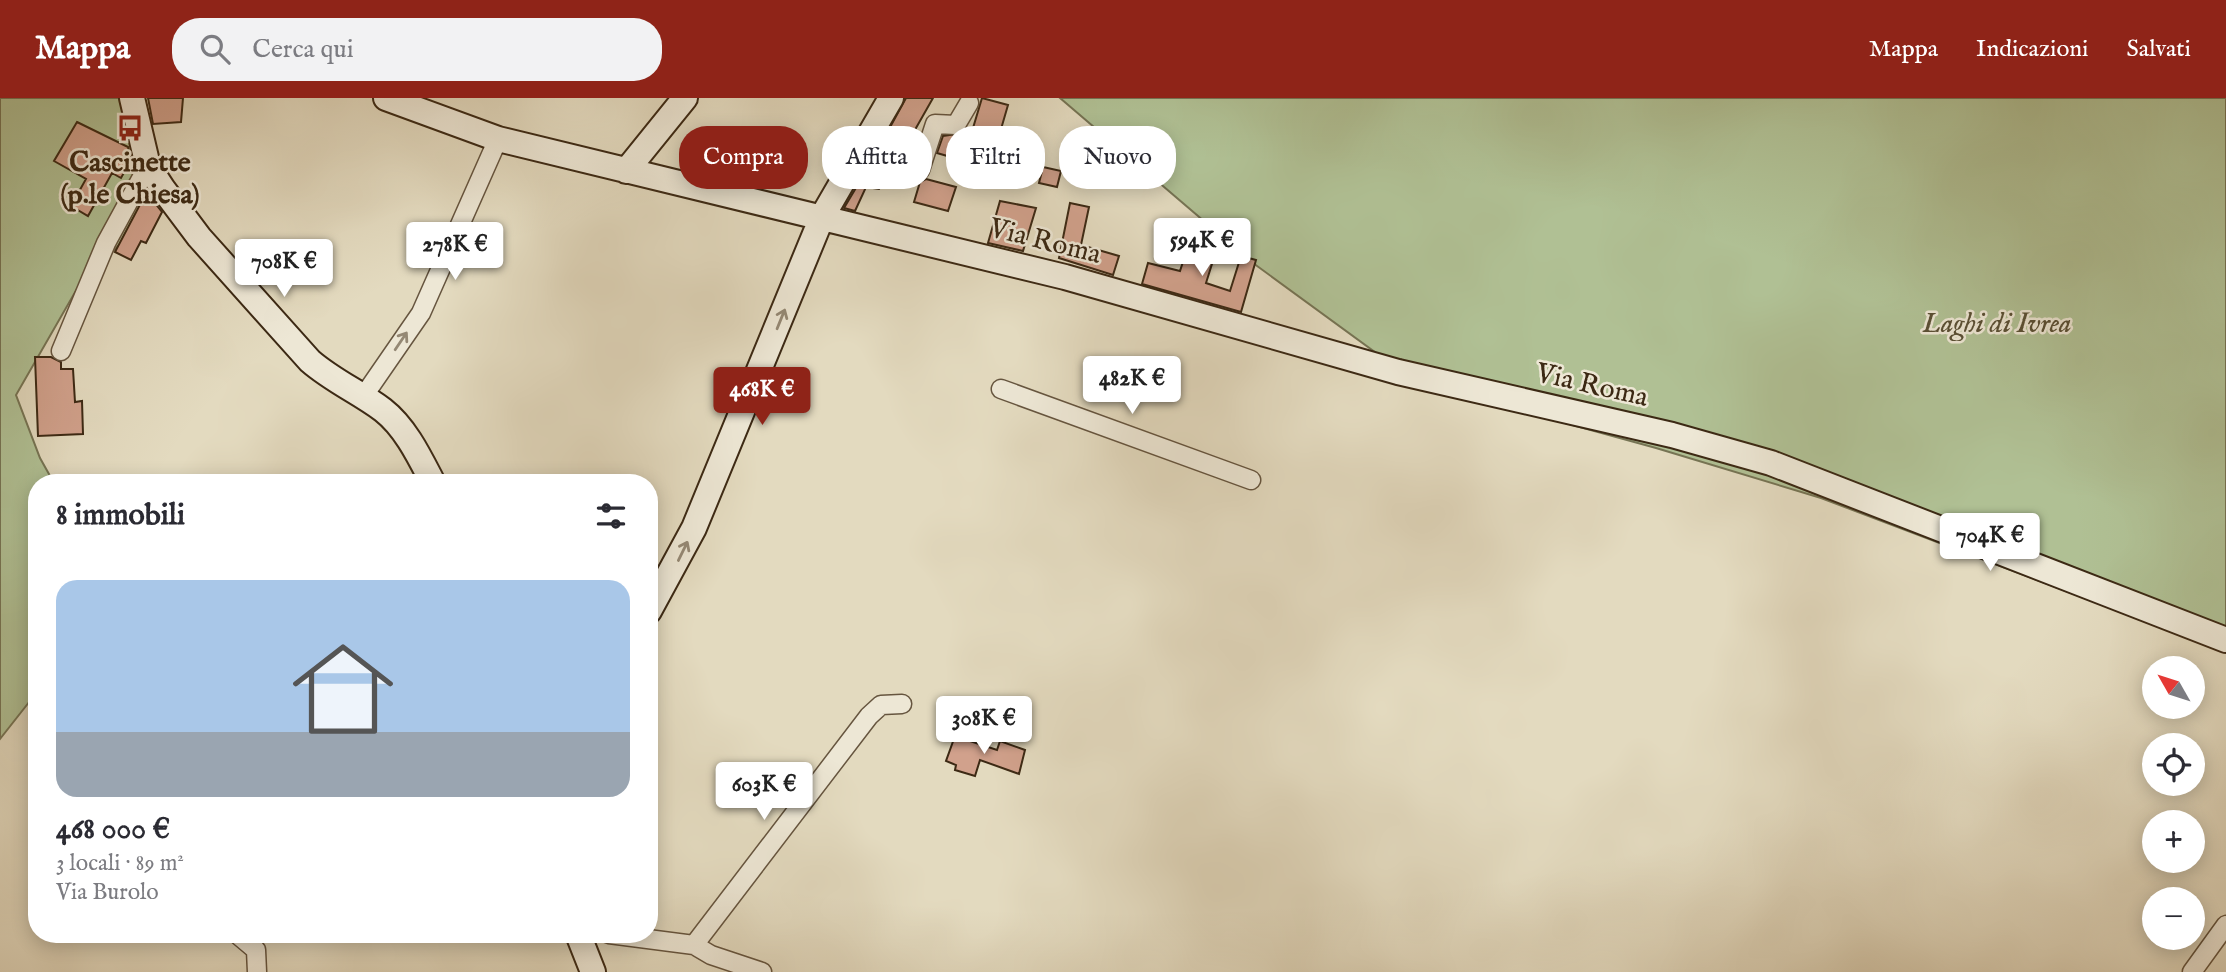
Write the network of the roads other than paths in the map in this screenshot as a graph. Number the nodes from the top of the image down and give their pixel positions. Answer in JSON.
{"nodes":[{"id":1,"x":132,"y":98,"type":"edge"},
{"id":2,"x":386,"y":98,"type":"edge"},
{"id":3,"x":685,"y":98,"type":"edge"},
{"id":4,"x":891,"y":98,"type":"edge"},
{"id":5,"x":969,"y":103,"type":"dead end"},
{"id":6,"x":874,"y":126,"type":"edge"},
{"id":7,"x":932,"y":133,"type":"edge"},
{"id":8,"x":498,"y":139,"type":"junction"},
{"id":9,"x":148,"y":166,"type":"junction"},
{"id":10,"x":626,"y":171,"type":"junction"},
{"id":11,"x":837,"y":189,"type":"edge"},
{"id":12,"x":822,"y":216,"type":"junction"},
{"id":13,"x":61,"y":351,"type":"dead end"},
{"id":14,"x":1001,"y":389,"type":"dead end"},
{"id":15,"x":363,"y":397,"type":"junction"},
{"id":16,"x":428,"y":474,"type":"edge"},
{"id":17,"x":1251,"y":480,"type":"dead end"},
{"id":18,"x":658,"y":594,"type":"edge"},
{"id":19,"x":2226,"y":640,"type":"edge"},
{"id":20,"x":902,"y":705,"type":"dead end"},
{"id":21,"x":2226,"y":925,"type":"edge"},
{"id":22,"x":658,"y":940,"type":"edge"},
{"id":23,"x":248,"y":943,"type":"edge"},
{"id":24,"x":582,"y":943,"type":"edge"},
{"id":25,"x":694,"y":945,"type":"junction"},
{"id":26,"x":257,"y":972,"type":"edge"},
{"id":27,"x":593,"y":972,"type":"edge"},
{"id":28,"x":762,"y":972,"type":"edge"},
{"id":29,"x":2192,"y":972,"type":"edge"}],
"edges":[{"from":1,"to":9,"type":"street"},
{"from":2,"to":8,"type":"street","name":"Via Roma"},
{"from":3,"to":10,"type":"street"},
{"from":4,"to":6,"type":"street"},
{"from":5,"to":7,"type":"street"},
{"from":8,"to":10,"type":"street","name":"Via Roma"},
{"from":15,"to":8,"type":"street","one_way":true},
{"from":9,"to":13,"type":"street"},
{"from":9,"to":15,"type":"street"},
{"from":10,"to":12,"type":"street","name":"Via Roma"},
{"from":11,"to":12,"type":"street"},
{"from":18,"to":12,"type":"street","one_way":true},
{"from":12,"to":19,"type":"street","name":"Via Roma"},
{"from":14,"to":17,"type":"street"},
{"from":15,"to":16,"type":"street"},
{"from":20,"to":25,"type":"street"},
{"from":21,"to":29,"type":"street"},
{"from":22,"to":25,"type":"street"},
{"from":23,"to":26,"type":"street"},
{"from":24,"to":27,"type":"street"},
{"from":25,"to":28,"type":"street"}]}
